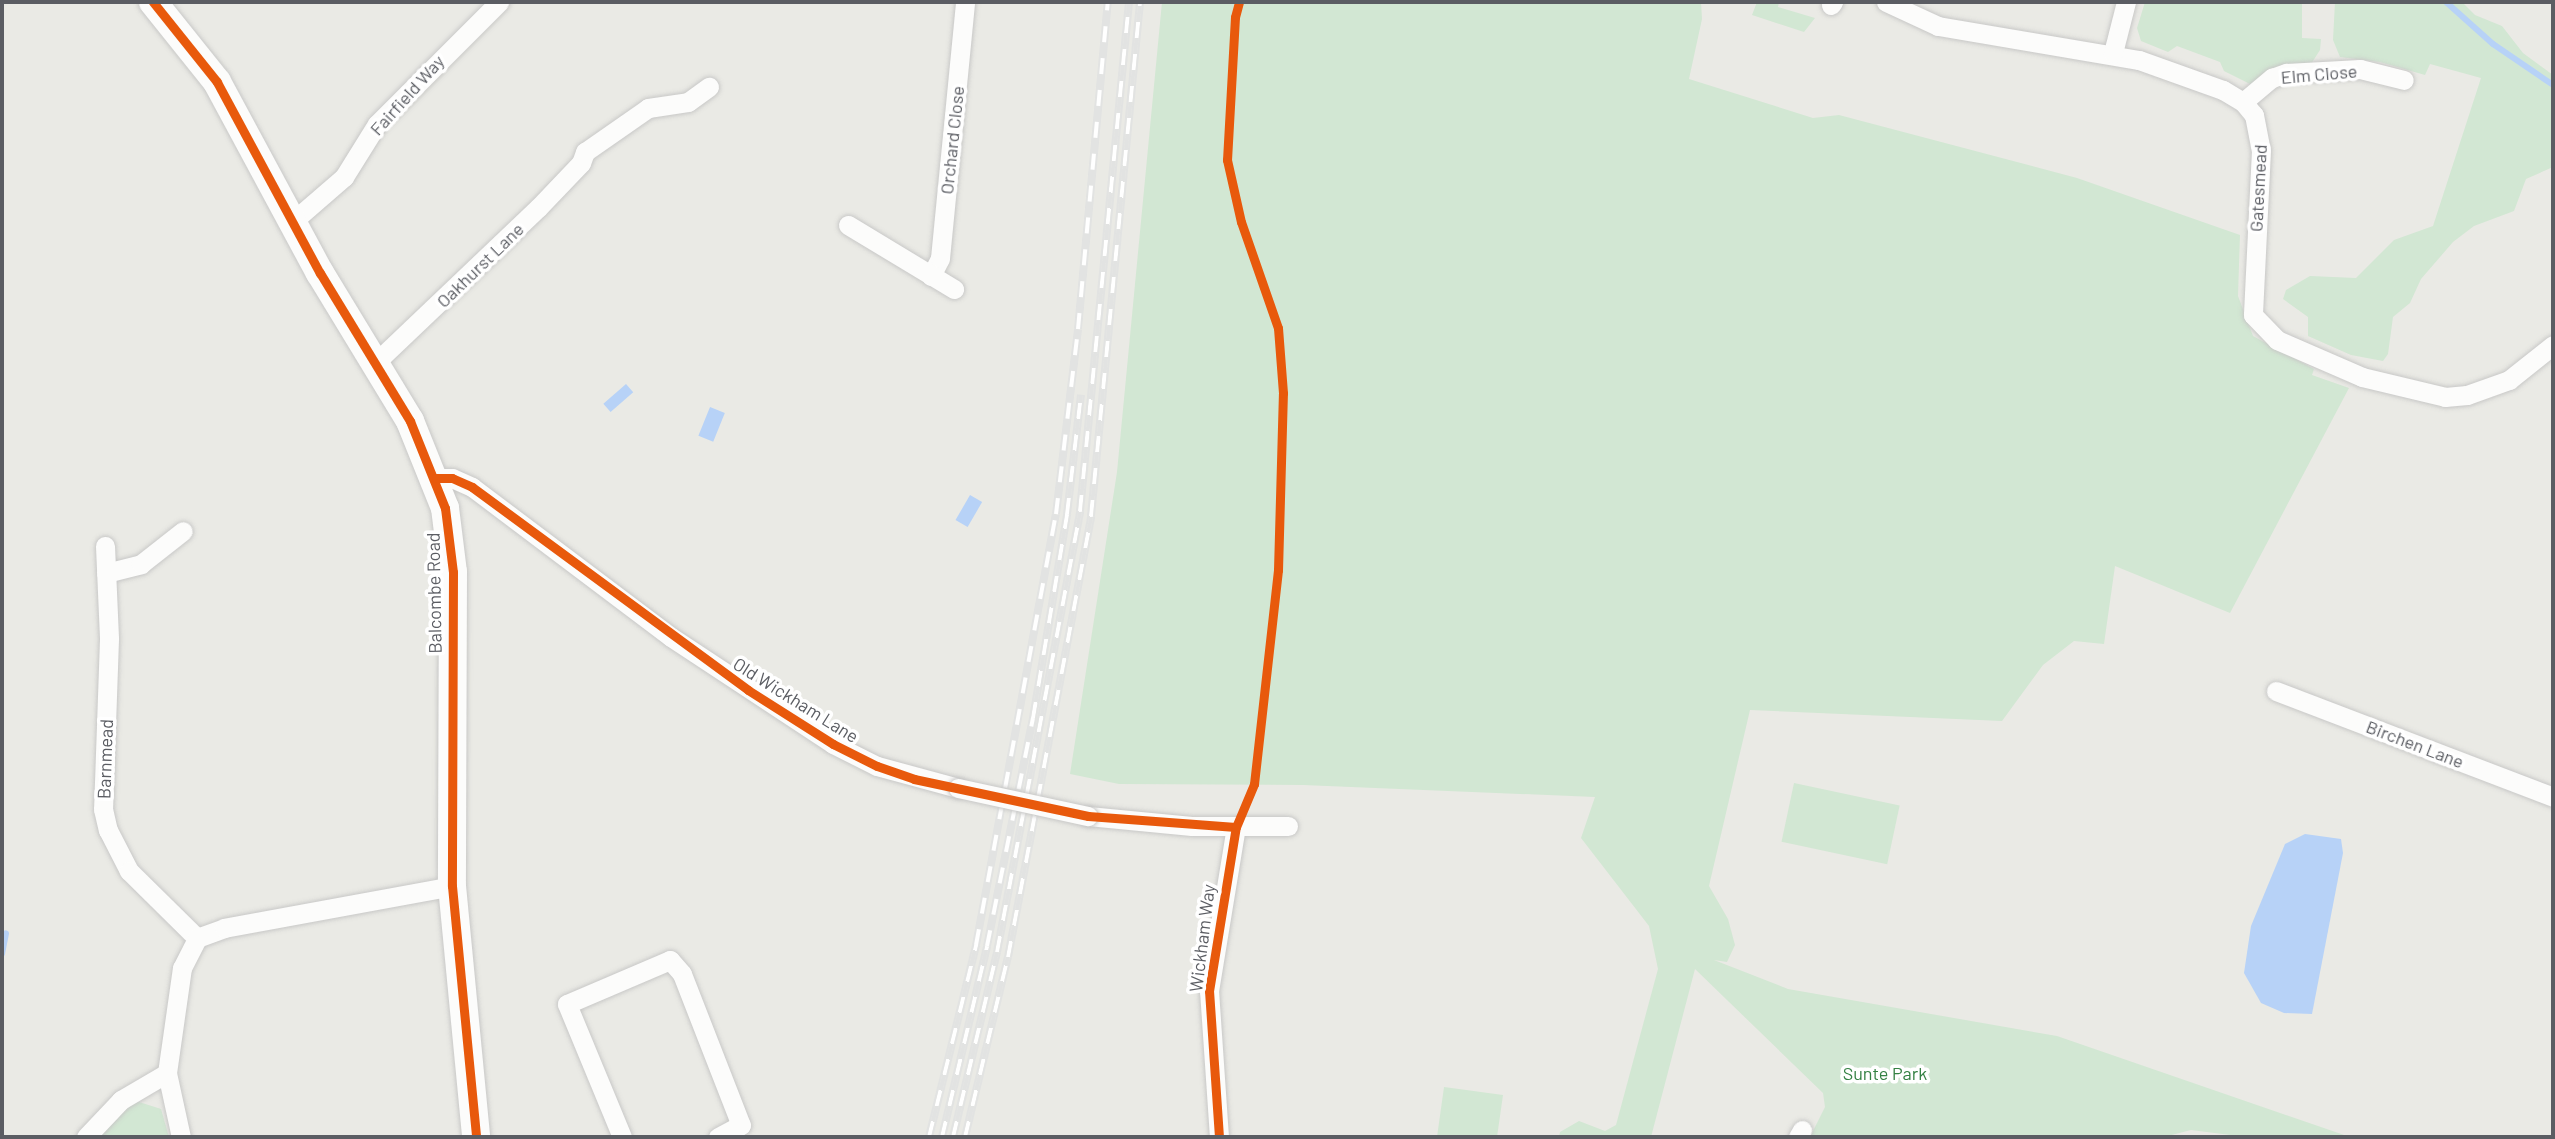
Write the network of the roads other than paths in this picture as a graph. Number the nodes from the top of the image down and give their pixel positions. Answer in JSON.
{"nodes":[{"id":1,"x":153,"y":2,"type":"edge"},
{"id":2,"x":499,"y":2,"type":"edge"},
{"id":3,"x":965,"y":2,"type":"edge"},
{"id":4,"x":1886,"y":2,"type":"edge"},
{"id":5,"x":2126,"y":2,"type":"edge"},
{"id":6,"x":2113,"y":53,"type":"junction"},
{"id":7,"x":2403,"y":80,"type":"dead end"},
{"id":8,"x":709,"y":87,"type":"dead end"},
{"id":9,"x":2243,"y":103,"type":"junction"},
{"id":10,"x":292,"y":222,"type":"junction"},
{"id":11,"x":848,"y":225,"type":"dead end"},
{"id":12,"x":931,"y":276,"type":"junction"},
{"id":13,"x":954,"y":289,"type":"dead end"},
{"id":14,"x":2553,"y":345,"type":"edge"},
{"id":15,"x":375,"y":363,"type":"junction"},
{"id":16,"x":436,"y":478,"type":"junction"},
{"id":17,"x":183,"y":531,"type":"dead end"},
{"id":18,"x":105,"y":546,"type":"dead end"},
{"id":19,"x":106,"y":573,"type":"junction"},
{"id":20,"x":2276,"y":691,"type":"dead end"},
{"id":21,"x":2553,"y":797,"type":"edge"},
{"id":22,"x":1288,"y":826,"type":"dead end"},
{"id":23,"x":1236,"y":827,"type":"junction"},
{"id":24,"x":452,"y":886,"type":"junction"},
{"id":25,"x":197,"y":937,"type":"junction"},
{"id":26,"x":167,"y":1073,"type":"junction"},
{"id":27,"x":86,"y":1137,"type":"edge"},
{"id":28,"x":181,"y":1137,"type":"edge"},
{"id":29,"x":477,"y":1137,"type":"edge"},
{"id":30,"x":622,"y":1137,"type":"edge"},
{"id":31,"x":718,"y":1137,"type":"edge"},
{"id":32,"x":1219,"y":1137,"type":"edge"}],
"edges":[{"from":1,"to":10,"type":"street","name":"Balcombe Road"},
{"from":2,"to":10,"type":"street","name":"Fairfield Way"},
{"from":3,"to":12,"type":"street","name":"Orchard Close"},
{"from":4,"to":6,"type":"street"},
{"from":5,"to":6,"type":"street"},
{"from":6,"to":9,"type":"street"},
{"from":7,"to":9,"type":"street","name":"Elm Close"},
{"from":8,"to":15,"type":"street","name":"Oakhurst Lane"},
{"from":9,"to":14,"type":"street","name":"Gatesmead"},
{"from":10,"to":15,"type":"street","name":"Balcombe Road"},
{"from":11,"to":12,"type":"street"},
{"from":12,"to":13,"type":"street"},
{"from":15,"to":16,"type":"street","name":"Balcombe Road"},
{"from":16,"to":23,"type":"street","name":"Old Wickham Lane","bridge":true},
{"from":16,"to":24,"type":"street","name":"Balcombe Road"},
{"from":17,"to":19,"type":"street"},
{"from":18,"to":19,"type":"street","name":"Barnmead"},
{"from":19,"to":25,"type":"street","name":"Barnmead"},
{"from":20,"to":21,"type":"street","name":"Birchen Lane"},
{"from":22,"to":23,"type":"street","name":"Old Wickham Lane"},
{"from":23,"to":32,"type":"street","name":"Wickham Way"},
{"from":24,"to":25,"type":"street"},
{"from":24,"to":29,"type":"street","name":"Balcombe Road"},
{"from":25,"to":26,"type":"street"},
{"from":26,"to":27,"type":"street"},
{"from":26,"to":28,"type":"street"},
{"from":30,"to":31,"type":"street"}]}
